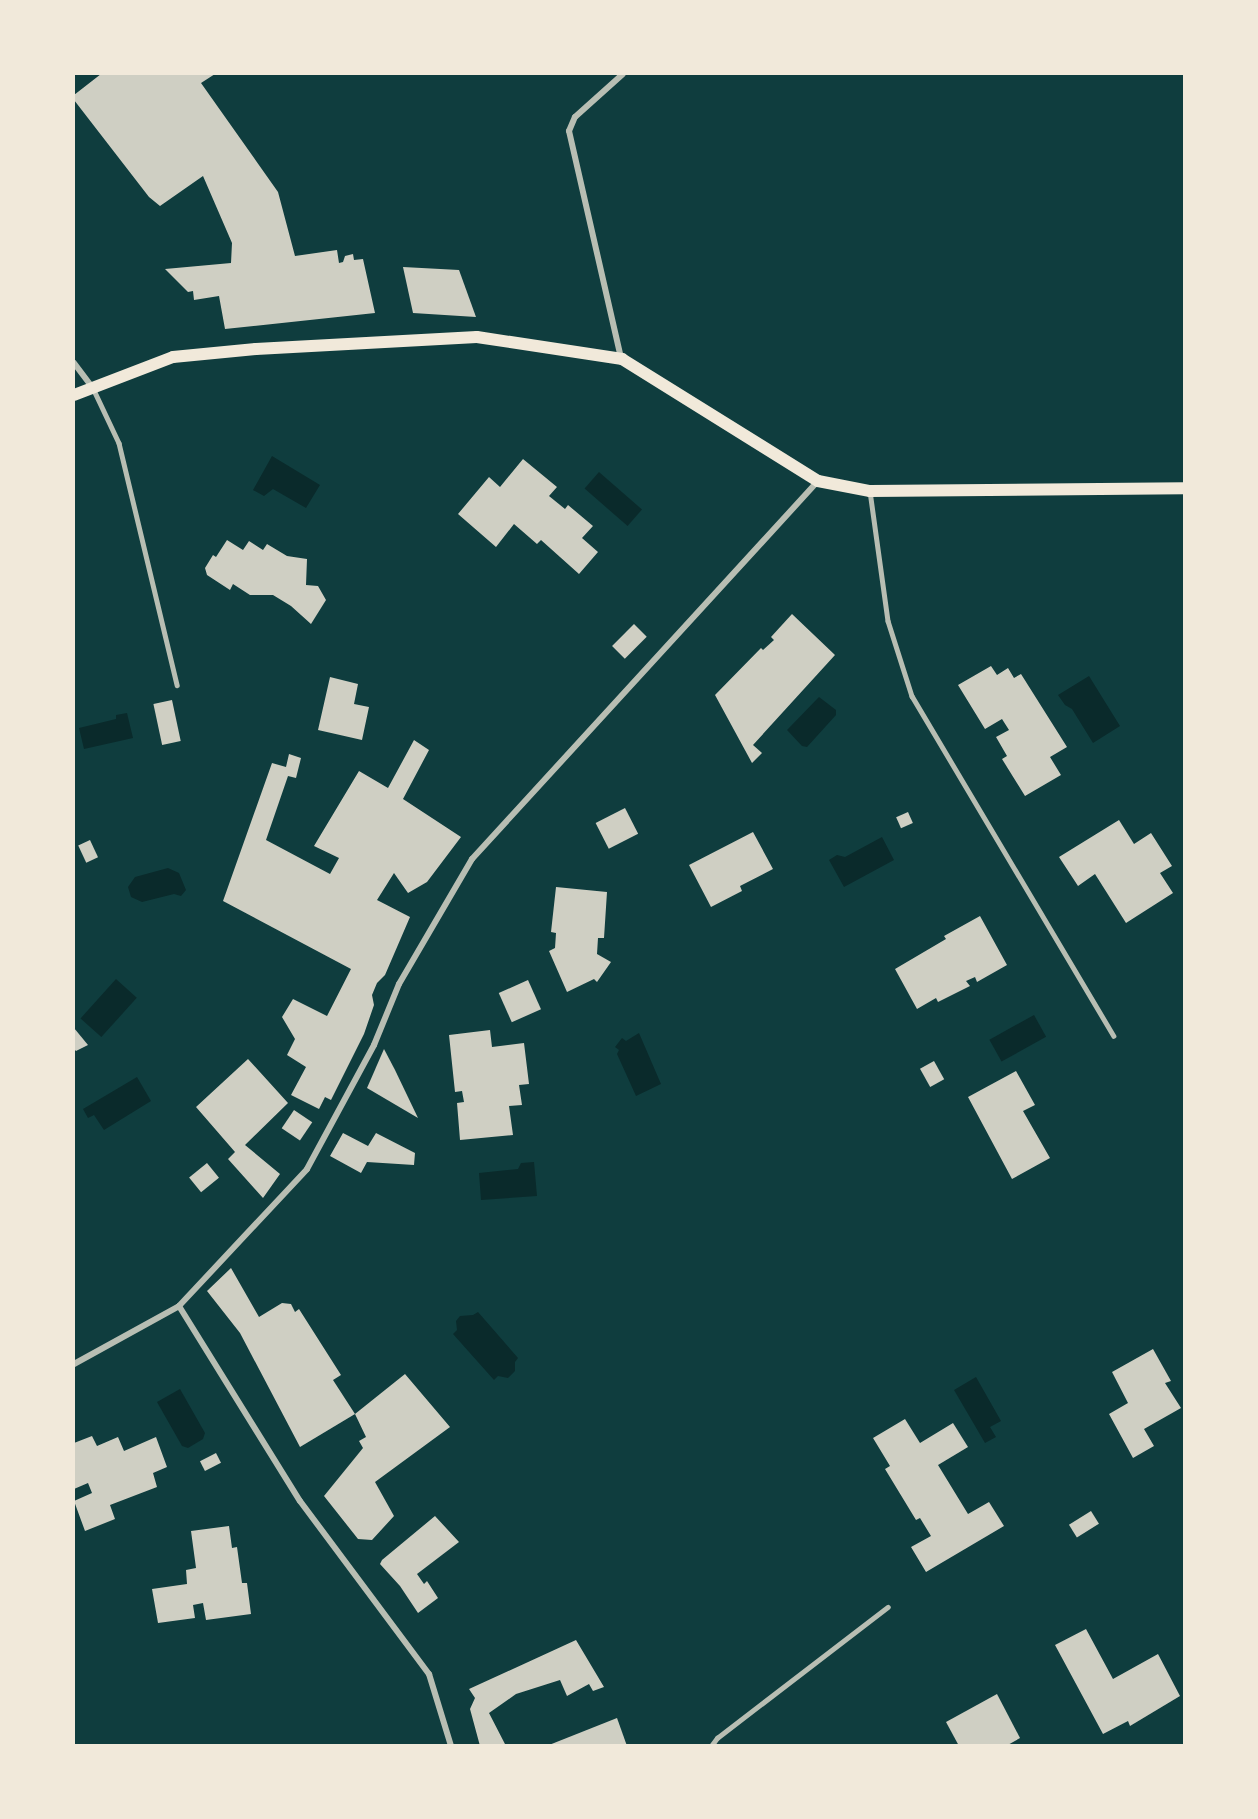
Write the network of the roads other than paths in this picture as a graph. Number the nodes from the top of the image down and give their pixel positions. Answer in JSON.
{"nodes":[{"id":1,"x":623,"y":74,"type":"edge"},
{"id":2,"x":622,"y":359,"type":"junction"},
{"id":3,"x":74,"y":363,"type":"edge"},
{"id":4,"x":92,"y":387,"type":"junction"},
{"id":5,"x":74,"y":395,"type":"edge"},
{"id":6,"x":818,"y":481,"type":"junction"},
{"id":7,"x":1185,"y":488,"type":"edge"},
{"id":8,"x":870,"y":491,"type":"junction"},
{"id":9,"x":177,"y":685,"type":"dead end"},
{"id":10,"x":1114,"y":1036,"type":"dead end"},
{"id":11,"x":179,"y":1306,"type":"junction"},
{"id":12,"x":74,"y":1364,"type":"edge"},
{"id":13,"x":888,"y":1607,"type":"dead end"},
{"id":14,"x":451,"y":1746,"type":"edge"},
{"id":15,"x":711,"y":1746,"type":"edge"}],
"edges":[{"from":1,"to":2,"type":"street"},
{"from":2,"to":4,"type":"main road"},
{"from":2,"to":6,"type":"main road"},
{"from":3,"to":4,"type":"street"},
{"from":4,"to":5,"type":"main road"},
{"from":4,"to":9,"type":"lane"},
{"from":6,"to":8,"type":"main road"},
{"from":6,"to":11,"type":"street"},
{"from":7,"to":8,"type":"main road"},
{"from":8,"to":10,"type":"lane"},
{"from":11,"to":12,"type":"street"},
{"from":11,"to":14,"type":"street"},
{"from":13,"to":15,"type":"lane"}]}
